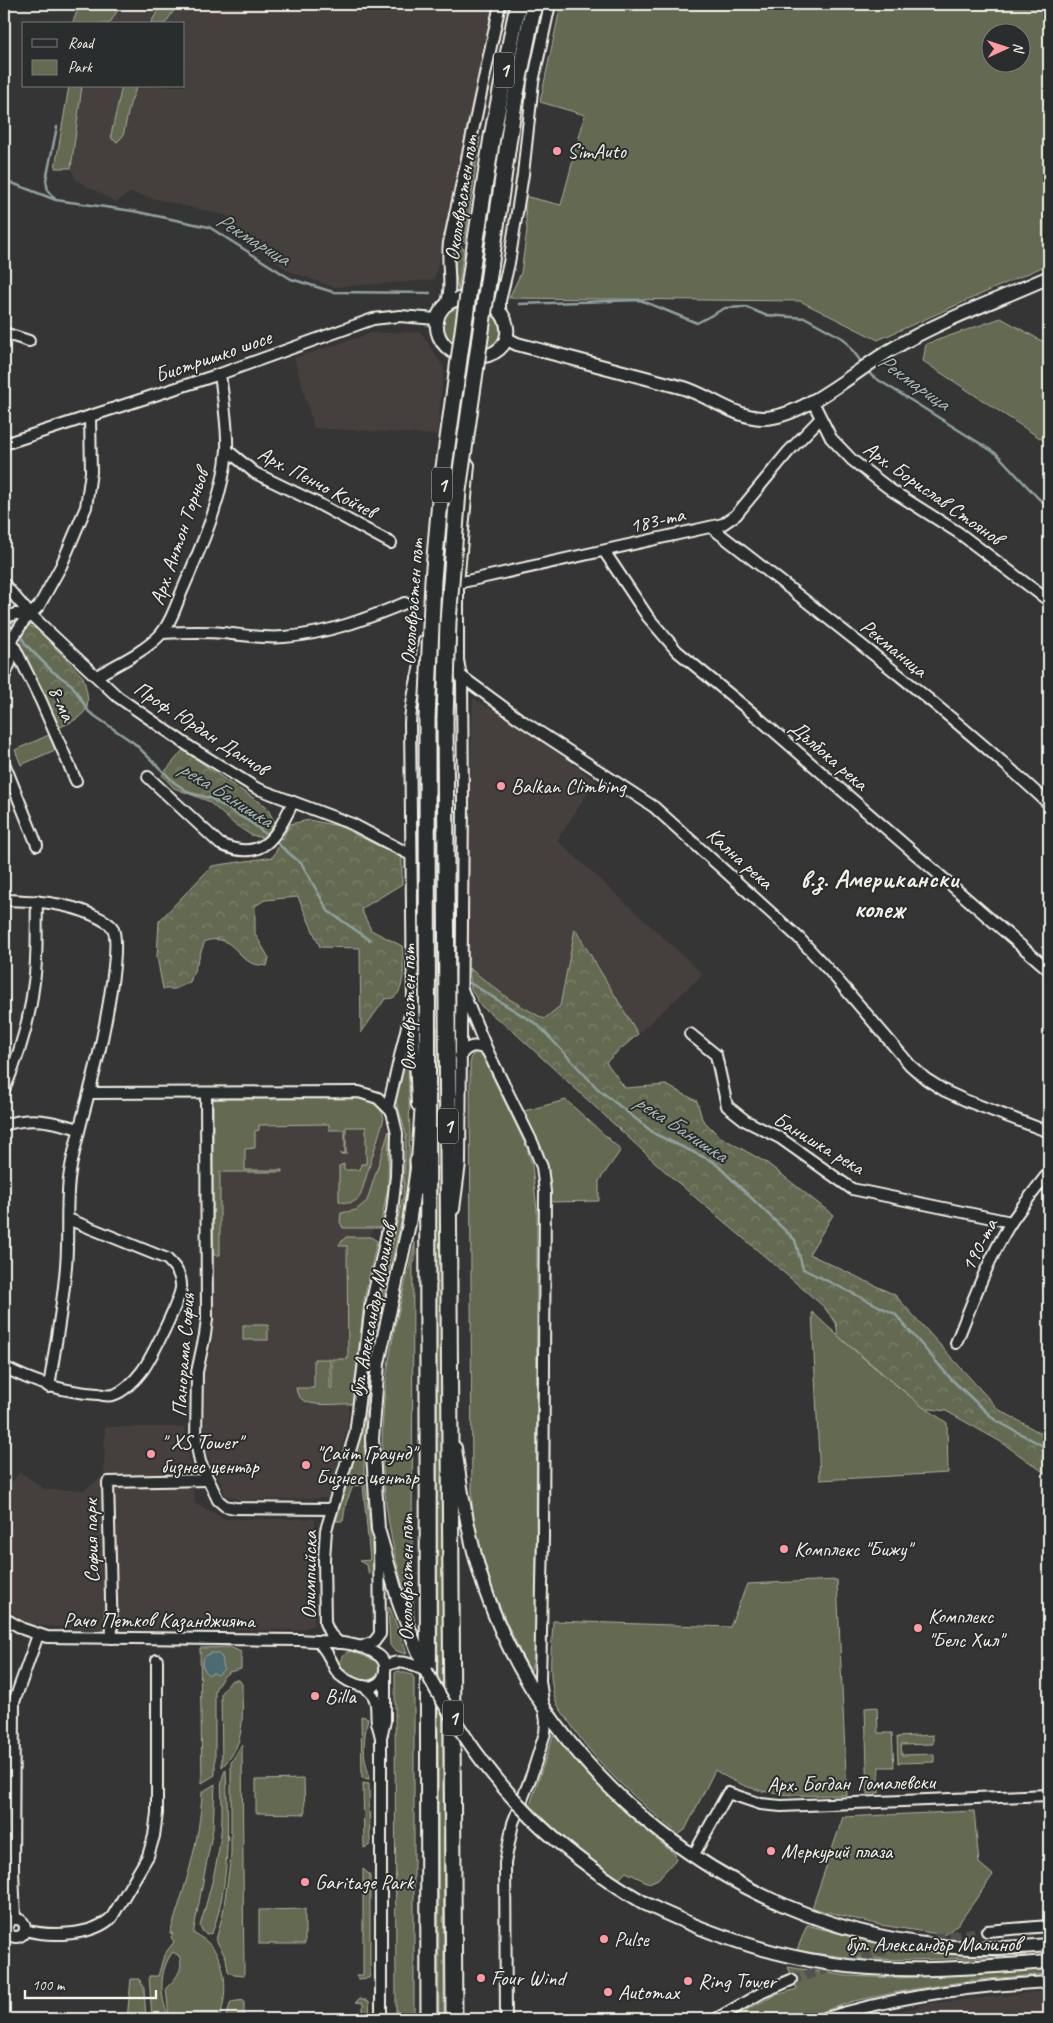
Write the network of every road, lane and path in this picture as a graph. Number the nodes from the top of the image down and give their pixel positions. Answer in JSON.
{"nodes":[{"id":1,"x":500,"y":4,"type":"edge"},
{"id":2,"x":516,"y":4,"type":"edge"},
{"id":3,"x":534,"y":4,"type":"edge"},
{"id":4,"x":538,"y":4,"type":"edge"},
{"id":5,"x":550,"y":4,"type":"edge"},
{"id":6,"x":522,"y":60,"type":"junction"},
{"id":7,"x":1049,"y":277,"type":"edge"},
{"id":8,"x":445,"y":306,"type":"junction"},
{"id":9,"x":500,"y":311,"type":"junction"},
{"id":10,"x":436,"y":319,"type":"junction"},
{"id":11,"x":4,"y":333,"type":"edge"},
{"id":12,"x":507,"y":339,"type":"junction"},
{"id":13,"x":30,"y":340,"type":"dead end"},
{"id":14,"x":447,"y":347,"type":"junction"},
{"id":15,"x":487,"y":355,"type":"junction"},
{"id":16,"x":220,"y":374,"type":"junction"},
{"id":17,"x":812,"y":400,"type":"junction"},
{"id":18,"x":90,"y":416,"type":"junction"},
{"id":19,"x":820,"y":418,"type":"junction"},
{"id":20,"x":4,"y":444,"type":"edge"},
{"id":21,"x":227,"y":450,"type":"junction"},
{"id":22,"x":710,"y":527,"type":"junction"},
{"id":23,"x":391,"y":543,"type":"dead end"},
{"id":24,"x":604,"y":551,"type":"junction"},
{"id":25,"x":458,"y":583,"type":"junction"},
{"id":26,"x":4,"y":584,"type":"edge"},
{"id":27,"x":1049,"y":601,"type":"edge"},
{"id":28,"x":405,"y":602,"type":"dead end"},
{"id":29,"x":30,"y":614,"type":"junction"},
{"id":30,"x":4,"y":618,"type":"edge"},
{"id":31,"x":4,"y":626,"type":"edge"},
{"id":32,"x":162,"y":633,"type":"junction"},
{"id":33,"x":11,"y":640,"type":"junction"},
{"id":34,"x":97,"y":676,"type":"junction"},
{"id":35,"x":461,"y":676,"type":"junction"},
{"id":36,"x":4,"y":677,"type":"edge"},
{"id":37,"x":417,"y":678,"type":"junction"},
{"id":38,"x":4,"y":763,"type":"edge"},
{"id":39,"x":148,"y":777,"type":"dead end"},
{"id":40,"x":76,"y":781,"type":"dead end"},
{"id":41,"x":293,"y":802,"type":"junction"},
{"id":42,"x":1049,"y":804,"type":"edge"},
{"id":43,"x":37,"y":845,"type":"dead end"},
{"id":44,"x":412,"y":855,"type":"junction"},
{"id":45,"x":4,"y":900,"type":"edge"},
{"id":46,"x":36,"y":901,"type":"junction"},
{"id":47,"x":1049,"y":970,"type":"edge"},
{"id":48,"x":461,"y":987,"type":"junction"},
{"id":49,"x":430,"y":998,"type":"junction"},
{"id":50,"x":413,"y":1004,"type":"junction"},
{"id":51,"x":690,"y":1034,"type":"dead end"},
{"id":52,"x":487,"y":1050,"type":"junction"},
{"id":53,"x":460,"y":1056,"type":"junction"},
{"id":54,"x":4,"y":1090,"type":"edge"},
{"id":55,"x":90,"y":1093,"type":"junction"},
{"id":56,"x":206,"y":1093,"type":"junction"},
{"id":57,"x":388,"y":1107,"type":"junction"},
{"id":58,"x":4,"y":1125,"type":"edge"},
{"id":59,"x":79,"y":1129,"type":"junction"},
{"id":60,"x":1049,"y":1132,"type":"edge"},
{"id":61,"x":418,"y":1141,"type":"junction"},
{"id":62,"x":418,"y":1160,"type":"junction"},
{"id":63,"x":1049,"y":1172,"type":"edge"},
{"id":64,"x":68,"y":1219,"type":"junction"},
{"id":65,"x":1011,"y":1222,"type":"junction"},
{"id":66,"x":449,"y":1255,"type":"junction"},
{"id":67,"x":428,"y":1339,"type":"junction"},
{"id":68,"x":956,"y":1343,"type":"dead end"},
{"id":69,"x":4,"y":1367,"type":"edge"},
{"id":70,"x":49,"y":1387,"type":"junction"},
{"id":71,"x":450,"y":1416,"type":"junction"},
{"id":72,"x":207,"y":1480,"type":"junction"},
{"id":73,"x":331,"y":1509,"type":"junction"},
{"id":74,"x":378,"y":1529,"type":"junction"},
{"id":75,"x":4,"y":1618,"type":"edge"},
{"id":76,"x":326,"y":1623,"type":"junction"},
{"id":77,"x":38,"y":1635,"type":"junction"},
{"id":78,"x":112,"y":1638,"type":"junction"},
{"id":79,"x":318,"y":1641,"type":"junction"},
{"id":80,"x":344,"y":1644,"type":"junction"},
{"id":81,"x":360,"y":1647,"type":"junction"},
{"id":82,"x":157,"y":1660,"type":"dead end"},
{"id":83,"x":334,"y":1666,"type":"junction"},
{"id":84,"x":385,"y":1671,"type":"junction"},
{"id":85,"x":426,"y":1671,"type":"junction"},
{"id":86,"x":362,"y":1686,"type":"junction"},
{"id":87,"x":545,"y":1709,"type":"junction"},
{"id":88,"x":381,"y":1738,"type":"junction"},
{"id":89,"x":1049,"y":1795,"type":"edge"},
{"id":90,"x":693,"y":1856,"type":"junction"},
{"id":91,"x":15,"y":1919,"type":"junction"},
{"id":92,"x":1049,"y":1926,"type":"edge"},
{"id":93,"x":25,"y":1930,"type":"junction"},
{"id":94,"x":987,"y":1931,"type":"tunnel mouth"},
{"id":95,"x":6,"y":1933,"type":"edge"},
{"id":96,"x":1049,"y":1945,"type":"edge"},
{"id":97,"x":1049,"y":1962,"type":"edge"},
{"id":98,"x":791,"y":1980,"type":"tunnel mouth"},
{"id":99,"x":1049,"y":1982,"type":"edge"},
{"id":100,"x":381,"y":2019,"type":"edge"},
{"id":101,"x":429,"y":2019,"type":"edge"},
{"id":102,"x":454,"y":2019,"type":"edge"},
{"id":103,"x":506,"y":2019,"type":"edge"},
{"id":104,"x":716,"y":2019,"type":"edge"},
{"id":105,"x":823,"y":2019,"type":"edge"}],
"edges":[{"from":1,"to":8,"type":"street"},
{"from":2,"to":49,"type":"highway","name":"Околовръстен път","number":"1","bridge":true},
{"from":3,"to":6,"type":"highway","name":"Околовръстен път","number":"1"},
{"from":4,"to":6,"type":"highway"},
{"from":5,"to":9,"type":"street"},
{"from":6,"to":66,"type":"highway","name":"Околовръстен път","number":"1","bridge":true},
{"from":7,"to":17,"type":"main road"},
{"from":8,"to":9,"type":"main road"},
{"from":8,"to":10,"type":"main road"},
{"from":9,"to":12,"type":"main road"},
{"from":10,"to":14,"type":"main road"},
{"from":10,"to":16,"type":"street","name":"Бистришко шосе"},
{"from":11,"to":13,"type":"street"},
{"from":12,"to":15,"type":"main road"},
{"from":12,"to":17,"type":"main road"},
{"from":14,"to":15,"type":"main road"},
{"from":14,"to":37,"type":"street"},
{"from":15,"to":25,"type":"street"},
{"from":16,"to":18,"type":"street","name":"Бистришко шосе"},
{"from":16,"to":21,"type":"street","name":"Арх. Антон Торньов"},
{"from":17,"to":19,"type":"street","name":"Арх. Борислав Стоянов"},
{"from":18,"to":20,"type":"street","name":"Бистришко шосе"},
{"from":18,"to":29,"type":"street"},
{"from":19,"to":22,"type":"street","name":"183-та"},
{"from":19,"to":27,"type":"street","name":"Арх. Борислав Стоянов"},
{"from":21,"to":23,"type":"street","name":"Арх. Пенчо Койчев"},
{"from":21,"to":32,"type":"street","name":"Арх. Антон Торньов"},
{"from":22,"to":24,"type":"street","name":"183-та"},
{"from":22,"to":42,"type":"street","name":"Рекманица"},
{"from":24,"to":25,"type":"street","name":"183-та"},
{"from":24,"to":47,"type":"street","name":"Дълбока река"},
{"from":25,"to":35,"type":"street"},
{"from":26,"to":29,"type":"street","name":"Проф. Юрдан Данчов"},
{"from":28,"to":32,"type":"street"},
{"from":29,"to":30,"type":"street"},
{"from":29,"to":33,"type":"street"},
{"from":29,"to":34,"type":"street","name":"Проф. Юрдан Данчов"},
{"from":31,"to":33,"type":"street","name":"8-ма"},
{"from":32,"to":34,"type":"street","name":"Арх. Антон Торньов"},
{"from":33,"to":36,"type":"street"},
{"from":33,"to":40,"type":"street","name":"8-ма"},
{"from":34,"to":41,"type":"street","name":"Проф. Юрдан Данчов"},
{"from":35,"to":37,"type":"street","name":"Кална река"},
{"from":35,"to":48,"type":"street"},
{"from":35,"to":60,"type":"street","name":"Кална река"},
{"from":37,"to":44,"type":"street"},
{"from":38,"to":43,"type":"street"},
{"from":39,"to":41,"type":"street"},
{"from":41,"to":44,"type":"street","name":"Проф. Юрдан Данчов"},
{"from":44,"to":50,"type":"street"},
{"from":45,"to":46,"type":"street"},
{"from":46,"to":54,"type":"street"},
{"from":46,"to":55,"type":"street"},
{"from":48,"to":52,"type":"street"},
{"from":48,"to":53,"type":"street"},
{"from":49,"to":61,"type":"main road","name":"бул. Александър Малинов"},
{"from":49,"to":67,"type":"highway","name":"Околовръстен път","number":"1"},
{"from":50,"to":57,"type":"street"},
{"from":50,"to":61,"type":"street"},
{"from":51,"to":65,"type":"street","name":"Банишка река"},
{"from":52,"to":53,"type":"street"},
{"from":52,"to":87,"type":"street"},
{"from":53,"to":66,"type":"street"},
{"from":55,"to":56,"type":"street"},
{"from":55,"to":59,"type":"street"},
{"from":56,"to":57,"type":"street"},
{"from":56,"to":72,"type":"street","name":"Панорама София"},
{"from":57,"to":73,"type":"street","name":"Олимпийска"},
{"from":58,"to":59,"type":"street"},
{"from":59,"to":64,"type":"street"},
{"from":61,"to":62,"type":"main road","name":"бул. Александър Малинов"},
{"from":62,"to":67,"type":"highway"},
{"from":62,"to":74,"type":"main road","name":"бул. Александър Малинов"},
{"from":63,"to":65,"type":"street","name":"190-та"},
{"from":64,"to":70,"type":"street"},
{"from":64,"to":70,"type":"street"},
{"from":65,"to":68,"type":"street","name":"190-та"},
{"from":66,"to":71,"type":"highway","name":"Околовръстен път","number":"1"},
{"from":67,"to":101,"type":"highway","name":"Околовръстен път","number":"1"},
{"from":69,"to":70,"type":"street"},
{"from":71,"to":87,"type":"main road","name":"бул. Александър Малинов"},
{"from":71,"to":102,"type":"highway","name":"Околовръстен път","number":"1"},
{"from":72,"to":73,"type":"street","name":"Панорама София"},
{"from":72,"to":78,"type":"street","name":"София парк"},
{"from":73,"to":76,"type":"street","name":"Олимпийска"},
{"from":74,"to":81,"type":"street"},
{"from":74,"to":85,"type":"main road","name":"бул. Александър Малинов"},
{"from":75,"to":77,"type":"street","name":"Рачо Петков Казанджията"},
{"from":76,"to":79,"type":"street"},
{"from":76,"to":80,"type":"street","name":"Олимпийска"},
{"from":77,"to":78,"type":"street","name":"Рачо Петков Казанджията"},
{"from":77,"to":91,"type":"street"},
{"from":78,"to":79,"type":"street","name":"Рачо Петков Казанджията"},
{"from":79,"to":80,"type":"street","name":"Рачо Петков Казанджията"},
{"from":79,"to":83,"type":"street"},
{"from":80,"to":81,"type":"street"},
{"from":80,"to":83,"type":"street"},
{"from":81,"to":84,"type":"street"},
{"from":82,"to":93,"type":"street"},
{"from":83,"to":86,"type":"street"},
{"from":84,"to":85,"type":"street"},
{"from":84,"to":86,"type":"street"},
{"from":84,"to":88,"type":"street"},
{"from":85,"to":97,"type":"main road","name":"бул. Александър Малинов","bridge":true},
{"from":86,"to":88,"type":"street"},
{"from":87,"to":90,"type":"main road","name":"бул. Александър Малинов"},
{"from":87,"to":103,"type":"street"},
{"from":88,"to":100,"type":"street"},
{"from":89,"to":90,"type":"street","name":"Арх. Богдан Томалевски"},
{"from":90,"to":96,"type":"main road","name":"бул. Александър Малинов"},
{"from":91,"to":93,"type":"street"},
{"from":91,"to":95,"type":"street"},
{"from":92,"to":94,"type":"street","name":"бул. Александър Малинов"},
{"from":93,"to":95,"type":"street"},
{"from":98,"to":104,"type":"street"},
{"from":99,"to":105,"type":"street","name":"бул. Александър Малинов"}]}
